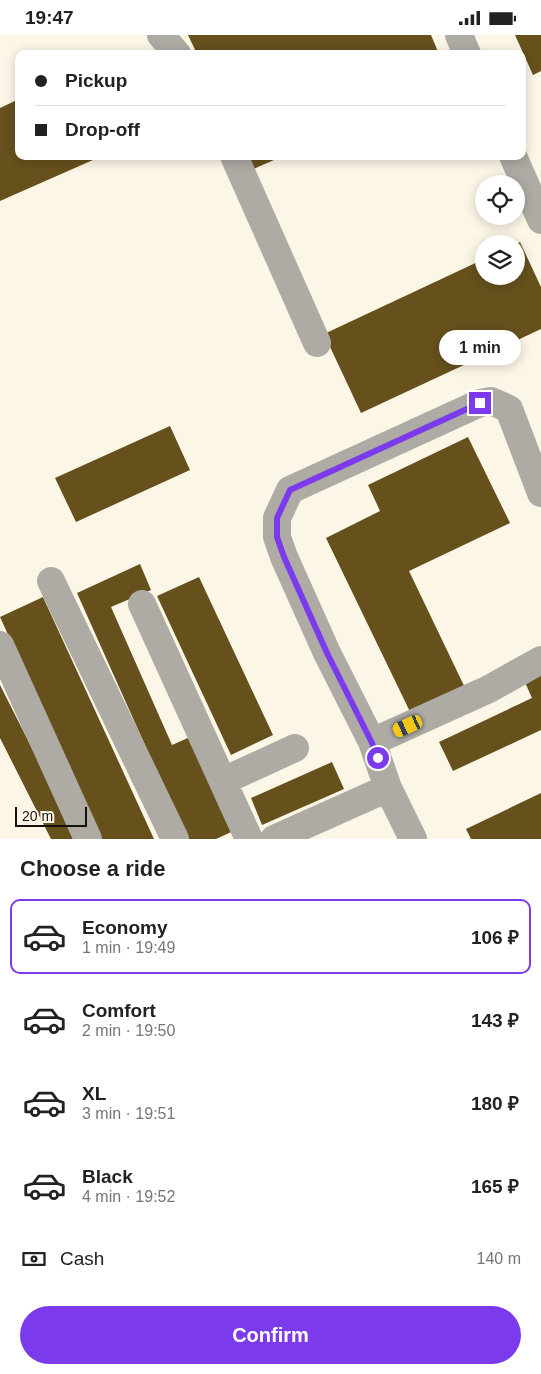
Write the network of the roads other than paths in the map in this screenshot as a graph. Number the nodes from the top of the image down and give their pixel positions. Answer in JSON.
{"nodes":[{"id":1,"x":161,"y":35,"type":"edge"},
{"id":2,"x":459,"y":35,"type":"edge"},
{"id":3,"x":174,"y":50,"type":"edge"},
{"id":4,"x":465,"y":50,"type":"edge"},
{"id":5,"x":236,"y":160,"type":"edge"},
{"id":6,"x":515,"y":160,"type":"edge"},
{"id":7,"x":541,"y":220,"type":"edge"},
{"id":8,"x":317,"y":343,"type":"dead end"},
{"id":9,"x":541,"y":493,"type":"edge"},
{"id":10,"x":51,"y":581,"type":"dead end"},
{"id":11,"x":142,"y":604,"type":"dead end"},
{"id":12,"x":0,"y":645,"type":"edge"},
{"id":13,"x":541,"y":660,"type":"edge"},
{"id":14,"x":372,"y":743,"type":"junction"},
{"id":15,"x":295,"y":748,"type":"dead end"},
{"id":16,"x":223,"y":781,"type":"junction"},
{"id":17,"x":388,"y":788,"type":"junction"},
{"id":18,"x":88,"y":839,"type":"edge"},
{"id":19,"x":175,"y":839,"type":"edge"},
{"id":20,"x":250,"y":839,"type":"edge"},
{"id":21,"x":274,"y":839,"type":"edge"},
{"id":22,"x":413,"y":839,"type":"edge"}],
"edges":[{"from":1,"to":3,"type":"lane"},
{"from":2,"to":4,"type":"lane"},
{"from":5,"to":8,"type":"lane"},
{"from":6,"to":7,"type":"lane"},
{"from":9,"to":14,"type":"lane"},
{"from":10,"to":19,"type":"lane"},
{"from":11,"to":16,"type":"lane"},
{"from":12,"to":18,"type":"lane"},
{"from":13,"to":14,"type":"lane"},
{"from":14,"to":17,"type":"lane"},
{"from":15,"to":16,"type":"lane"},
{"from":16,"to":20,"type":"lane"},
{"from":17,"to":21,"type":"lane"},
{"from":17,"to":22,"type":"lane"}]}
